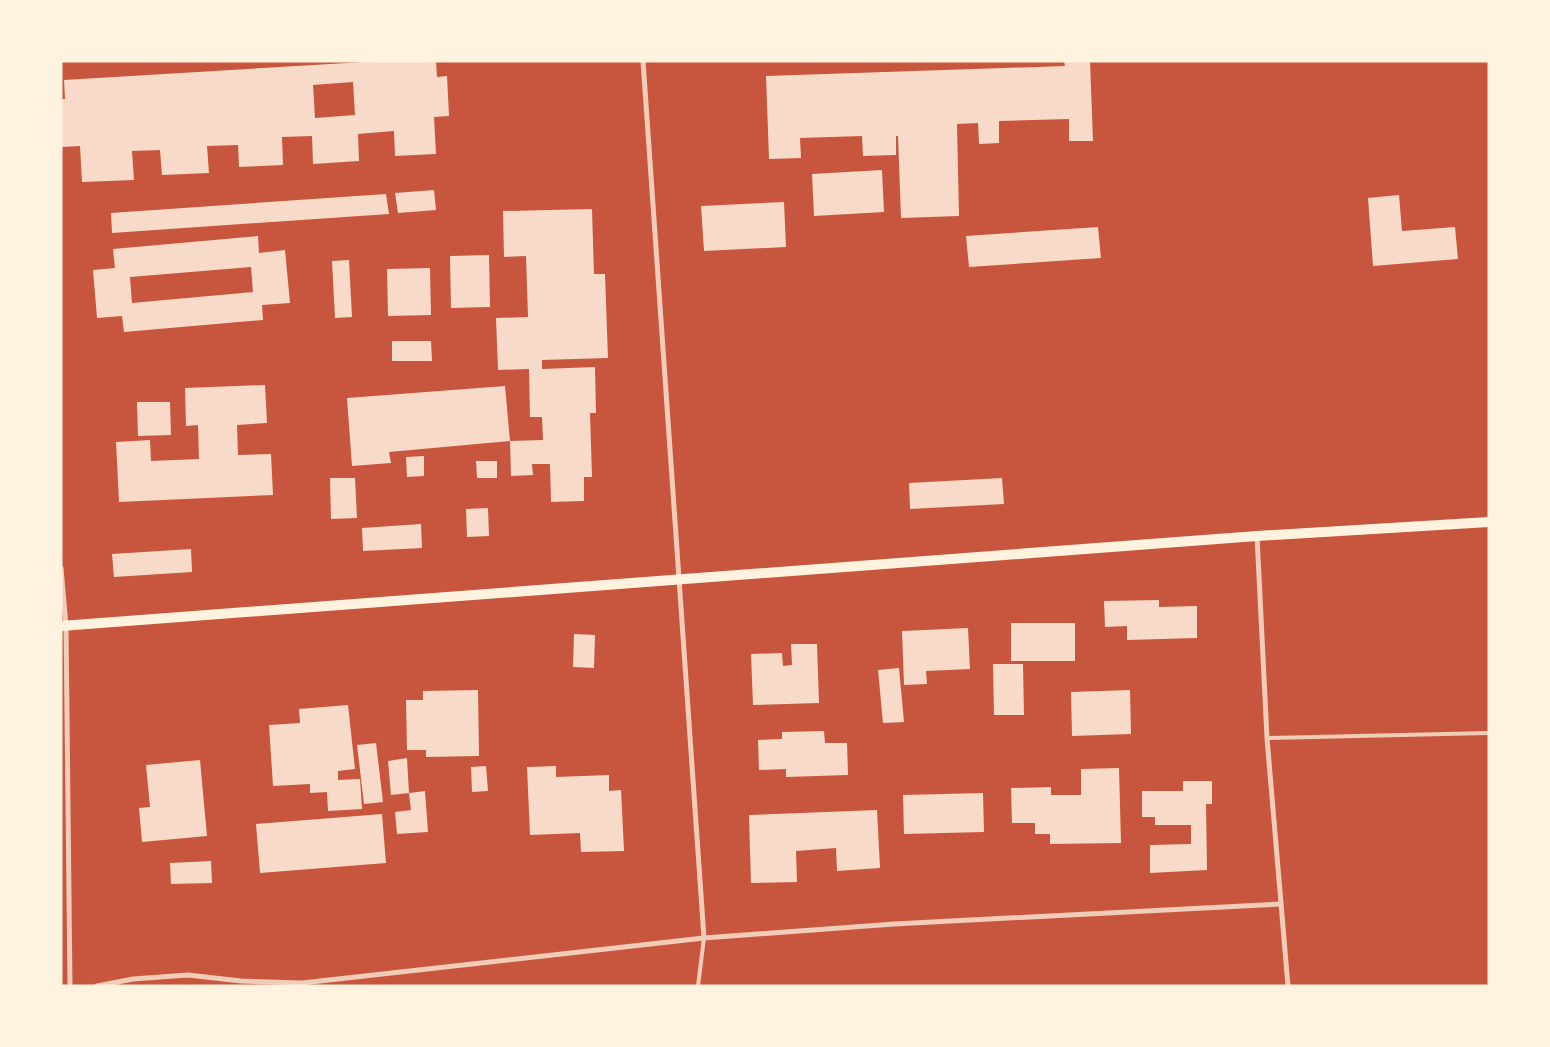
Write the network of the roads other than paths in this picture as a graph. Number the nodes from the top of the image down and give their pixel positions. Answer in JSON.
{"nodes":[{"id":1,"x":643,"y":61,"type":"edge"},
{"id":2,"x":1489,"y":522,"type":"edge"},
{"id":3,"x":1257,"y":536,"type":"junction"},
{"id":4,"x":61,"y":568,"type":"edge"},
{"id":5,"x":678,"y":580,"type":"junction"},
{"id":6,"x":64,"y":626,"type":"edge"},
{"id":7,"x":1489,"y":733,"type":"edge"},
{"id":8,"x":1267,"y":738,"type":"junction"},
{"id":9,"x":1281,"y":904,"type":"junction"},
{"id":10,"x":704,"y":938,"type":"junction"},
{"id":11,"x":70,"y":986,"type":"edge"},
{"id":12,"x":97,"y":986,"type":"edge"},
{"id":13,"x":698,"y":986,"type":"edge"},
{"id":14,"x":1288,"y":986,"type":"edge"}],
"edges":[{"from":1,"to":5,"type":"street"},
{"from":2,"to":3,"type":"main road"},
{"from":3,"to":5,"type":"main road"},
{"from":3,"to":8,"type":"street"},
{"from":4,"to":6,"type":"street"},
{"from":5,"to":6,"type":"main road"},
{"from":5,"to":10,"type":"street"},
{"from":6,"to":11,"type":"street"},
{"from":7,"to":8,"type":"lane"},
{"from":8,"to":9,"type":"street"},
{"from":9,"to":10,"type":"street"},
{"from":9,"to":14,"type":"street"},
{"from":10,"to":12,"type":"street"},
{"from":10,"to":13,"type":"lane"}]}
